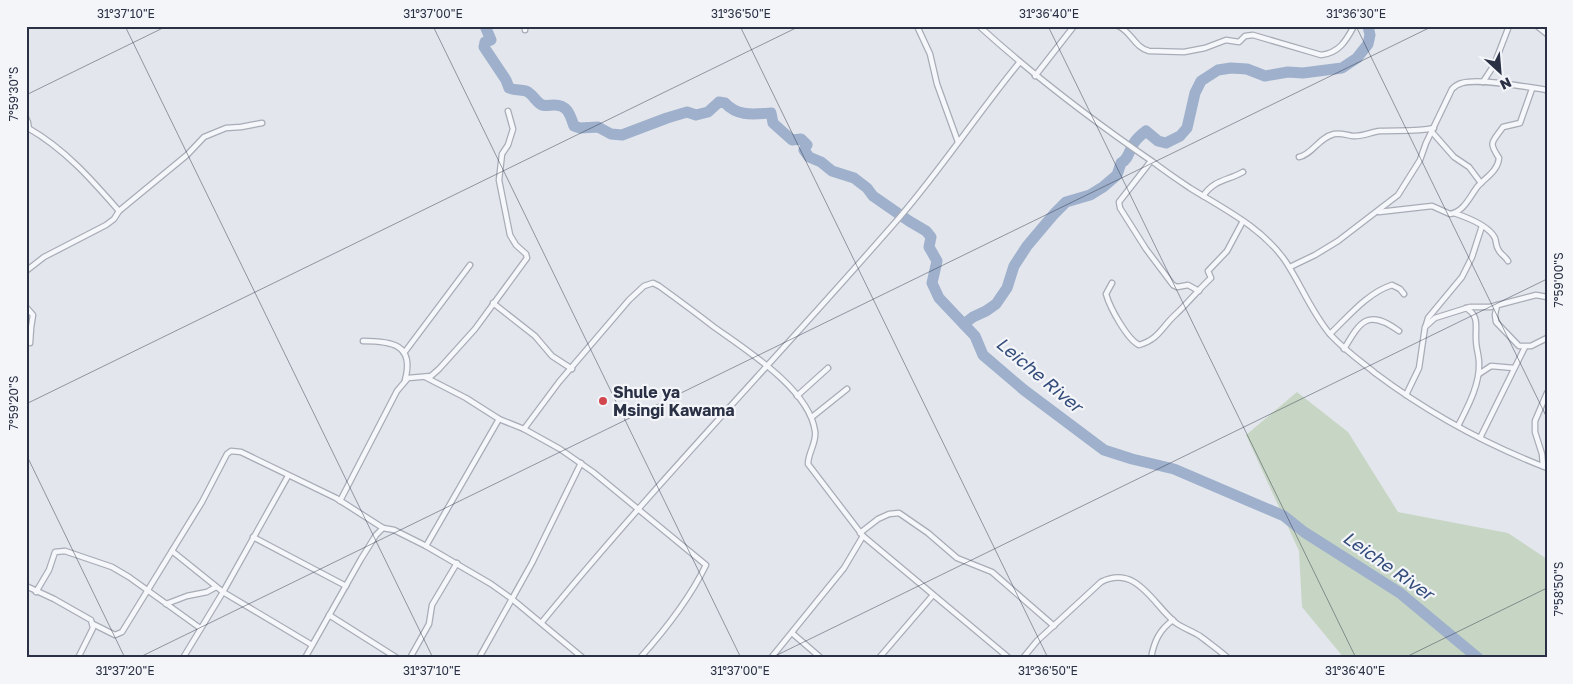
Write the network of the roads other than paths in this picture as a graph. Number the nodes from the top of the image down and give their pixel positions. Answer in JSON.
{"nodes":[{"id":1,"x":917,"y":26,"type":"edge"},
{"id":2,"x":979,"y":26,"type":"edge"},
{"id":3,"x":1074,"y":26,"type":"edge"},
{"id":4,"x":1118,"y":26,"type":"edge"},
{"id":5,"x":1354,"y":26,"type":"edge"},
{"id":6,"x":1509,"y":26,"type":"edge"},
{"id":7,"x":1537,"y":26,"type":"edge"},
{"id":8,"x":1547,"y":34,"type":"edge"},
{"id":9,"x":1019,"y":63,"type":"junction"},
{"id":10,"x":1035,"y":76,"type":"junction"},
{"id":11,"x":1483,"y":82,"type":"junction"},
{"id":12,"x":1532,"y":89,"type":"junction"},
{"id":13,"x":1547,"y":90,"type":"edge"},
{"id":14,"x":508,"y":111,"type":"dead end"},
{"id":15,"x":26,"y":118,"type":"edge"},
{"id":16,"x":262,"y":123,"type":"dead end"},
{"id":17,"x":27,"y":129,"type":"edge"},
{"id":18,"x":1433,"y":130,"type":"junction"},
{"id":19,"x":958,"y":142,"type":"junction"},
{"id":20,"x":1299,"y":157,"type":"dead end"},
{"id":21,"x":1151,"y":161,"type":"junction"},
{"id":22,"x":1243,"y":172,"type":"dead end"},
{"id":23,"x":1481,"y":183,"type":"junction"},
{"id":24,"x":1203,"y":196,"type":"junction"},
{"id":25,"x":119,"y":211,"type":"junction"},
{"id":26,"x":1376,"y":212,"type":"junction"},
{"id":27,"x":1454,"y":214,"type":"junction"},
{"id":28,"x":1243,"y":221,"type":"junction"},
{"id":29,"x":1482,"y":226,"type":"junction"},
{"id":30,"x":1508,"y":262,"type":"dead end"},
{"id":31,"x":470,"y":265,"type":"dead end"},
{"id":32,"x":1290,"y":267,"type":"junction"},
{"id":33,"x":26,"y":270,"type":"edge"},
{"id":34,"x":1112,"y":283,"type":"dead end"},
{"id":35,"x":1200,"y":291,"type":"junction"},
{"id":36,"x":1404,"y":294,"type":"dead end"},
{"id":37,"x":1547,"y":297,"type":"edge"},
{"id":38,"x":493,"y":303,"type":"junction"},
{"id":39,"x":1497,"y":306,"type":"junction"},
{"id":40,"x":26,"y":307,"type":"edge"},
{"id":41,"x":1466,"y":308,"type":"junction"},
{"id":42,"x":1426,"y":326,"type":"junction"},
{"id":43,"x":1399,"y":331,"type":"dead end"},
{"id":44,"x":1330,"y":334,"type":"junction"},
{"id":45,"x":1547,"y":338,"type":"edge"},
{"id":46,"x":362,"y":341,"type":"dead end"},
{"id":47,"x":30,"y":343,"type":"dead end"},
{"id":48,"x":1525,"y":347,"type":"junction"},
{"id":49,"x":1344,"y":349,"type":"junction"},
{"id":50,"x":404,"y":352,"type":"junction"},
{"id":51,"x":767,"y":364,"type":"junction"},
{"id":52,"x":572,"y":368,"type":"junction"},
{"id":53,"x":828,"y":368,"type":"dead end"},
{"id":54,"x":1514,"y":368,"type":"junction"},
{"id":55,"x":1479,"y":374,"type":"junction"},
{"id":56,"x":425,"y":377,"type":"junction"},
{"id":57,"x":405,"y":381,"type":"junction"},
{"id":58,"x":847,"y":389,"type":"dead end"},
{"id":59,"x":1547,"y":393,"type":"edge"},
{"id":60,"x":1406,"y":395,"type":"junction"},
{"id":61,"x":797,"y":396,"type":"junction"},
{"id":62,"x":812,"y":417,"type":"junction"},
{"id":63,"x":499,"y":419,"type":"junction"},
{"id":64,"x":1458,"y":426,"type":"junction"},
{"id":65,"x":524,"y":429,"type":"junction"},
{"id":66,"x":1480,"y":438,"type":"junction"},
{"id":67,"x":581,"y":463,"type":"junction"},
{"id":68,"x":1545,"y":467,"type":"edge"},
{"id":69,"x":288,"y":476,"type":"junction"},
{"id":70,"x":340,"y":501,"type":"junction"},
{"id":71,"x":637,"y":510,"type":"junction"},
{"id":72,"x":383,"y":528,"type":"junction"},
{"id":73,"x":861,"y":534,"type":"junction"},
{"id":74,"x":253,"y":538,"type":"junction"},
{"id":75,"x":426,"y":546,"type":"junction"},
{"id":76,"x":172,"y":551,"type":"junction"},
{"id":77,"x":457,"y":564,"type":"junction"},
{"id":78,"x":26,"y":586,"type":"edge"},
{"id":79,"x":346,"y":586,"type":"junction"},
{"id":80,"x":216,"y":587,"type":"junction"},
{"id":81,"x":148,"y":591,"type":"junction"},
{"id":82,"x":36,"y":592,"type":"junction"},
{"id":83,"x":223,"y":592,"type":"junction"},
{"id":84,"x":933,"y":595,"type":"junction"},
{"id":85,"x":512,"y":599,"type":"junction"},
{"id":86,"x":166,"y":604,"type":"junction"},
{"id":87,"x":330,"y":615,"type":"junction"},
{"id":88,"x":1173,"y":620,"type":"junction"},
{"id":89,"x":542,"y":622,"type":"junction"},
{"id":90,"x":94,"y":624,"type":"junction"},
{"id":91,"x":1054,"y":626,"type":"junction"},
{"id":92,"x":200,"y":628,"type":"junction"},
{"id":93,"x":792,"y":633,"type":"junction"},
{"id":94,"x":312,"y":645,"type":"junction"},
{"id":95,"x":78,"y":658,"type":"edge"},
{"id":96,"x":183,"y":658,"type":"edge"},
{"id":97,"x":305,"y":658,"type":"edge"},
{"id":98,"x":397,"y":658,"type":"edge"},
{"id":99,"x":410,"y":658,"type":"edge"},
{"id":100,"x":479,"y":658,"type":"edge"},
{"id":101,"x":583,"y":658,"type":"edge"},
{"id":102,"x":640,"y":658,"type":"edge"},
{"id":103,"x":771,"y":658,"type":"edge"},
{"id":104,"x":821,"y":658,"type":"edge"},
{"id":105,"x":879,"y":658,"type":"edge"},
{"id":106,"x":1009,"y":658,"type":"edge"},
{"id":107,"x":1023,"y":658,"type":"edge"},
{"id":108,"x":1151,"y":658,"type":"edge"},
{"id":109,"x":1228,"y":658,"type":"edge"}],
"edges":[{"from":1,"to":19,"type":"street"},
{"from":2,"to":9,"type":"street"},
{"from":3,"to":10,"type":"street"},
{"from":4,"to":5,"type":"street"},
{"from":6,"to":11,"type":"street"},
{"from":7,"to":8,"type":"street"},
{"from":9,"to":10,"type":"street"},
{"from":9,"to":19,"type":"street"},
{"from":10,"to":21,"type":"street"},
{"from":11,"to":12,"type":"street"},
{"from":11,"to":18,"type":"street"},
{"from":12,"to":13,"type":"street"},
{"from":12,"to":23,"type":"street"},
{"from":14,"to":38,"type":"street"},
{"from":15,"to":17,"type":"street"},
{"from":16,"to":25,"type":"street"},
{"from":17,"to":25,"type":"street"},
{"from":18,"to":20,"type":"street"},
{"from":18,"to":23,"type":"street"},
{"from":18,"to":26,"type":"street"},
{"from":19,"to":51,"type":"street"},
{"from":21,"to":24,"type":"street"},
{"from":21,"to":35,"type":"street"},
{"from":22,"to":24,"type":"street"},
{"from":23,"to":27,"type":"street"},
{"from":24,"to":28,"type":"street"},
{"from":25,"to":33,"type":"street"},
{"from":26,"to":27,"type":"street"},
{"from":26,"to":32,"type":"street"},
{"from":27,"to":29,"type":"street"},
{"from":28,"to":32,"type":"street"},
{"from":28,"to":35,"type":"street"},
{"from":29,"to":30,"type":"street"},
{"from":29,"to":42,"type":"street"},
{"from":31,"to":50,"type":"street"},
{"from":32,"to":44,"type":"street"},
{"from":34,"to":35,"type":"street"},
{"from":36,"to":44,"type":"street"},
{"from":37,"to":39,"type":"street"},
{"from":38,"to":52,"type":"street"},
{"from":38,"to":56,"type":"street"},
{"from":39,"to":41,"type":"street"},
{"from":39,"to":48,"type":"street"},
{"from":40,"to":47,"type":"street"},
{"from":41,"to":42,"type":"street"},
{"from":41,"to":55,"type":"street"},
{"from":42,"to":60,"type":"street"},
{"from":43,"to":49,"type":"street"},
{"from":44,"to":49,"type":"street"},
{"from":45,"to":48,"type":"street"},
{"from":46,"to":50,"type":"street"},
{"from":48,"to":54,"type":"street"},
{"from":49,"to":60,"type":"street"},
{"from":50,"to":57,"type":"street"},
{"from":51,"to":52,"type":"street"},
{"from":51,"to":61,"type":"street"},
{"from":51,"to":71,"type":"street"},
{"from":52,"to":65,"type":"street"},
{"from":53,"to":61,"type":"street"},
{"from":54,"to":55,"type":"street"},
{"from":54,"to":66,"type":"street"},
{"from":55,"to":64,"type":"street"},
{"from":56,"to":57,"type":"street"},
{"from":56,"to":63,"type":"street"},
{"from":57,"to":70,"type":"street"},
{"from":58,"to":62,"type":"street"},
{"from":59,"to":68,"type":"street"},
{"from":60,"to":64,"type":"street"},
{"from":61,"to":62,"type":"street"},
{"from":62,"to":73,"type":"street"},
{"from":63,"to":65,"type":"street"},
{"from":63,"to":75,"type":"street"},
{"from":64,"to":66,"type":"street"},
{"from":65,"to":67,"type":"street"},
{"from":66,"to":68,"type":"street"},
{"from":67,"to":71,"type":"street"},
{"from":67,"to":85,"type":"street"},
{"from":69,"to":70,"type":"street"},
{"from":69,"to":74,"type":"street"},
{"from":69,"to":76,"type":"street"},
{"from":70,"to":72,"type":"street"},
{"from":71,"to":89,"type":"street"},
{"from":71,"to":102,"type":"street"},
{"from":72,"to":75,"type":"street"},
{"from":72,"to":79,"type":"street"},
{"from":73,"to":84,"type":"street"},
{"from":73,"to":91,"type":"street"},
{"from":73,"to":93,"type":"street"},
{"from":74,"to":79,"type":"street"},
{"from":74,"to":83,"type":"street"},
{"from":75,"to":77,"type":"street"},
{"from":76,"to":80,"type":"street"},
{"from":76,"to":81,"type":"street"},
{"from":77,"to":85,"type":"street"},
{"from":77,"to":99,"type":"street"},
{"from":78,"to":82,"type":"street"},
{"from":79,"to":87,"type":"street"},
{"from":80,"to":83,"type":"street"},
{"from":80,"to":86,"type":"street"},
{"from":81,"to":82,"type":"street"},
{"from":81,"to":86,"type":"street"},
{"from":81,"to":90,"type":"street"},
{"from":82,"to":90,"type":"street"},
{"from":83,"to":92,"type":"street"},
{"from":83,"to":94,"type":"street"},
{"from":84,"to":105,"type":"street"},
{"from":84,"to":106,"type":"street"},
{"from":85,"to":89,"type":"street"},
{"from":85,"to":100,"type":"street"},
{"from":86,"to":92,"type":"street"},
{"from":87,"to":94,"type":"street"},
{"from":87,"to":98,"type":"street"},
{"from":88,"to":91,"type":"street"},
{"from":88,"to":108,"type":"street"},
{"from":88,"to":109,"type":"street"},
{"from":89,"to":101,"type":"street"},
{"from":90,"to":95,"type":"street"},
{"from":91,"to":107,"type":"street"},
{"from":92,"to":96,"type":"street"},
{"from":93,"to":103,"type":"street"},
{"from":93,"to":104,"type":"street"},
{"from":94,"to":97,"type":"street"}]}
